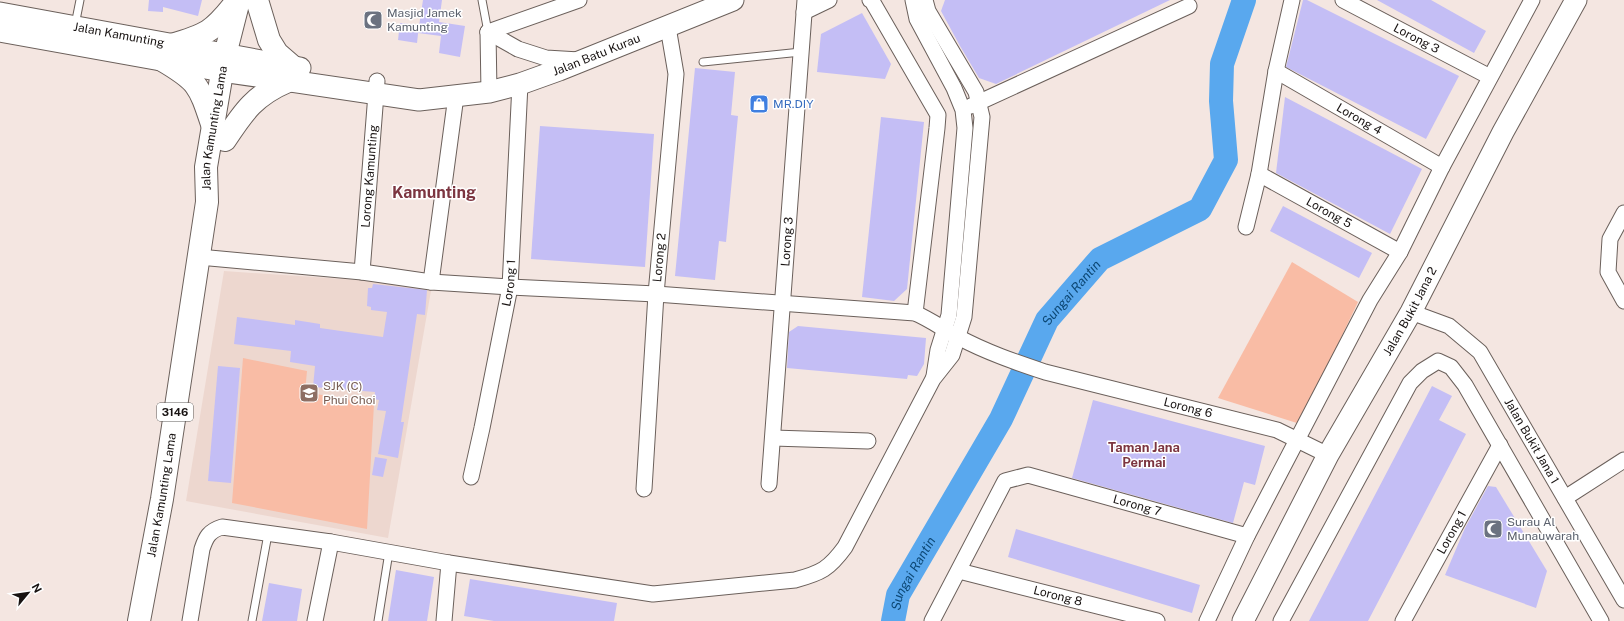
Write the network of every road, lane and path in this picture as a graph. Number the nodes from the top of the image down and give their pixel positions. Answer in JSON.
{"nodes":[{"id":1,"x":80,"y":0,"type":"edge"},
{"id":2,"x":238,"y":0,"type":"edge"},
{"id":3,"x":253,"y":0,"type":"edge"},
{"id":4,"x":257,"y":0,"type":"edge"},
{"id":5,"x":482,"y":0,"type":"edge"},
{"id":6,"x":580,"y":0,"type":"edge"},
{"id":7,"x":733,"y":0,"type":"edge"},
{"id":8,"x":829,"y":0,"type":"edge"},
{"id":9,"x":870,"y":0,"type":"edge"},
{"id":10,"x":913,"y":0,"type":"edge"},
{"id":11,"x":925,"y":0,"type":"edge"},
{"id":12,"x":1292,"y":0,"type":"edge"},
{"id":13,"x":1343,"y":0,"type":"edge"},
{"id":14,"x":1532,"y":0,"type":"edge"},
{"id":15,"x":1575,"y":0,"type":"edge"},
{"id":16,"x":1189,"y":3,"type":"edge"},
{"id":17,"x":805,"y":6,"type":"edge"},
{"id":18,"x":0,"y":13,"type":"edge"},
{"id":19,"x":668,"y":27,"type":"junction"},
{"id":20,"x":75,"y":28,"type":"junction"},
{"id":21,"x":0,"y":31,"type":"edge"},
{"id":22,"x":488,"y":32,"type":"junction"},
{"id":23,"x":801,"y":52,"type":"junction"},
{"id":24,"x":166,"y":53,"type":"junction"},
{"id":25,"x":583,"y":61,"type":"junction"},
{"id":26,"x":703,"y":62,"type":"dead end"},
{"id":27,"x":230,"y":64,"type":"junction"},
{"id":28,"x":1276,"y":71,"type":"junction"},
{"id":29,"x":290,"y":74,"type":"junction"},
{"id":30,"x":1490,"y":76,"type":"junction"},
{"id":31,"x":520,"y":84,"type":"junction"},
{"id":32,"x":376,"y":87,"type":"junction"},
{"id":33,"x":489,"y":92,"type":"junction"},
{"id":34,"x":456,"y":96,"type":"junction"},
{"id":35,"x":979,"y":102,"type":"junction"},
{"id":36,"x":963,"y":110,"type":"junction"},
{"id":37,"x":219,"y":134,"type":"junction"},
{"id":38,"x":1442,"y":167,"type":"junction"},
{"id":39,"x":1258,"y":174,"type":"junction"},
{"id":40,"x":1624,"y":213,"type":"edge"},
{"id":41,"x":1246,"y":227,"type":"dead end"},
{"id":42,"x":1400,"y":252,"type":"junction"},
{"id":43,"x":199,"y":257,"type":"junction"},
{"id":44,"x":362,"y":272,"type":"junction"},
{"id":45,"x":431,"y":282,"type":"junction"},
{"id":46,"x":510,"y":287,"type":"junction"},
{"id":47,"x":656,"y":294,"type":"junction"},
{"id":48,"x":1624,"y":301,"type":"edge"},
{"id":49,"x":783,"y":304,"type":"junction"},
{"id":50,"x":1410,"y":312,"type":"junction"},
{"id":51,"x":915,"y":313,"type":"junction"},
{"id":52,"x":945,"y":329,"type":"junction"},
{"id":53,"x":958,"y":337,"type":"junction"},
{"id":54,"x":933,"y":379,"type":"junction"},
{"id":55,"x":772,"y":438,"type":"junction"},
{"id":56,"x":1297,"y":440,"type":"junction"},
{"id":57,"x":868,"y":441,"type":"dead end"},
{"id":58,"x":1500,"y":445,"type":"junction"},
{"id":59,"x":1328,"y":455,"type":"junction"},
{"id":60,"x":1624,"y":460,"type":"edge"},
{"id":61,"x":471,"y":477,"type":"dead end"},
{"id":62,"x":769,"y":484,"type":"dead end"},
{"id":63,"x":644,"y":489,"type":"dead end"},
{"id":64,"x":1565,"y":498,"type":"junction"},
{"id":65,"x":268,"y":534,"type":"junction"},
{"id":66,"x":1247,"y":536,"type":"junction"},
{"id":67,"x":331,"y":542,"type":"junction"},
{"id":68,"x":390,"y":552,"type":"junction"},
{"id":69,"x":449,"y":563,"type":"junction"},
{"id":70,"x":960,"y":571,"type":"junction"},
{"id":71,"x":1624,"y":600,"type":"edge"},
{"id":72,"x":1598,"y":620,"type":"edge"},
{"id":73,"x":140,"y":621,"type":"edge"},
{"id":74,"x":190,"y":621,"type":"edge"},
{"id":75,"x":252,"y":621,"type":"edge"},
{"id":76,"x":315,"y":621,"type":"edge"},
{"id":77,"x":378,"y":621,"type":"edge"},
{"id":78,"x":444,"y":621,"type":"edge"},
{"id":79,"x":932,"y":621,"type":"edge"},
{"id":80,"x":1157,"y":621,"type":"edge"},
{"id":81,"x":1207,"y":621,"type":"edge"},
{"id":82,"x":1243,"y":621,"type":"edge"},
{"id":83,"x":1281,"y":621,"type":"edge"},
{"id":84,"x":1403,"y":621,"type":"edge"}],
"edges":[{"from":1,"to":20,"type":"lane"},
{"from":2,"to":24,"type":"main road"},
{"from":2,"to":27,"type":"main road","number":"3146"},
{"from":3,"to":27,"type":"main road","number":"3146"},
{"from":4,"to":29,"type":"main road"},
{"from":5,"to":22,"type":"lane"},
{"from":6,"to":22,"type":"street"},
{"from":7,"to":19,"type":"main road","name":"Jalan Batu Kurau"},
{"from":8,"to":17,"type":"street"},
{"from":9,"to":51,"type":"street"},
{"from":10,"to":36,"type":"street"},
{"from":11,"to":35,"type":"street"},
{"from":12,"to":28,"type":"street"},
{"from":13,"to":30,"type":"street","name":"Lorong 3"},
{"from":14,"to":30,"type":"street"},
{"from":15,"to":50,"type":"main road","name":"Jalan Bukit Jana 2"},
{"from":16,"to":35,"type":"street"},
{"from":17,"to":23,"type":"street","name":"Lorong 3"},
{"from":18,"to":20,"type":"main road","name":"Jalan Kamunting"},
{"from":19,"to":25,"type":"main road","name":"Jalan Batu Kurau"},
{"from":19,"to":47,"type":"street","name":"Lorong 2"},
{"from":20,"to":24,"type":"main road","name":"Jalan Kamunting"},
{"from":21,"to":24,"type":"main road","name":"Jalan Kamunting"},
{"from":22,"to":25,"type":"street"},
{"from":22,"to":33,"type":"street"},
{"from":23,"to":26,"type":"lane"},
{"from":23,"to":49,"type":"street","name":"Lorong 3"},
{"from":24,"to":27,"type":"main road","name":"Jalan Kamunting"},
{"from":24,"to":37,"type":"main road"},
{"from":25,"to":31,"type":"main road","name":"Jalan Batu Kurau"},
{"from":27,"to":29,"type":"main road","name":"Jalan Batu Kurau"},
{"from":27,"to":37,"type":"main road","name":"Jalan Kamunting Lama","number":"3146"},
{"from":28,"to":38,"type":"street","name":"Lorong 4"},
{"from":28,"to":39,"type":"street"},
{"from":29,"to":32,"type":"main road","name":"Jalan Batu Kurau"},
{"from":29,"to":37,"type":"main road"},
{"from":30,"to":38,"type":"street"},
{"from":31,"to":33,"type":"main road","name":"Jalan Batu Kurau"},
{"from":31,"to":46,"type":"street","name":"Lorong 1"},
{"from":32,"to":34,"type":"main road","name":"Jalan Batu Kurau"},
{"from":32,"to":44,"type":"street","name":"Lorong Kamunting"},
{"from":33,"to":34,"type":"main road","name":"Jalan Batu Kurau"},
{"from":34,"to":45,"type":"street"},
{"from":35,"to":36,"type":"street"},
{"from":35,"to":53,"type":"street"},
{"from":36,"to":52,"type":"street"},
{"from":37,"to":43,"type":"main road","name":"Jalan Kamunting Lama","number":"3146"},
{"from":38,"to":42,"type":"street"},
{"from":39,"to":41,"type":"street"},
{"from":39,"to":42,"type":"street","name":"Lorong 5"},
{"from":40,"to":48,"type":"street"},
{"from":42,"to":56,"type":"street"},
{"from":43,"to":44,"type":"street"},
{"from":43,"to":73,"type":"main road","name":"Jalan Kamunting Lama","number":"3146"},
{"from":44,"to":45,"type":"street"},
{"from":45,"to":46,"type":"street"},
{"from":46,"to":47,"type":"street"},
{"from":46,"to":61,"type":"street","name":"Lorong 1"},
{"from":47,"to":49,"type":"street"},
{"from":47,"to":63,"type":"street","name":"Lorong 2"},
{"from":49,"to":51,"type":"street"},
{"from":49,"to":55,"type":"street","name":"Lorong 3"},
{"from":50,"to":59,"type":"main road","name":"Jalan Bukit Jana 2"},
{"from":50,"to":64,"type":"street","name":"Jalan Bukit Jana 1"},
{"from":51,"to":52,"type":"street","name":"Lorong 6"},
{"from":52,"to":53,"type":"street","name":"Lorong 6"},
{"from":52,"to":54,"type":"street"},
{"from":53,"to":54,"type":"street"},
{"from":53,"to":56,"type":"street","name":"Lorong 6"},
{"from":54,"to":69,"type":"street"},
{"from":55,"to":57,"type":"street"},
{"from":55,"to":62,"type":"street","name":"Lorong 3"},
{"from":56,"to":59,"type":"street","name":"Lorong 6"},
{"from":56,"to":66,"type":"street"},
{"from":58,"to":72,"type":"street"},
{"from":58,"to":83,"type":"street"},
{"from":58,"to":84,"type":"street","name":"Lorong 1"},
{"from":59,"to":82,"type":"main road","name":"Jalan Bukit Jana 2"},
{"from":60,"to":64,"type":"street"},
{"from":64,"to":71,"type":"street","name":"Jalan Bukit Jana 1"},
{"from":65,"to":67,"type":"street"},
{"from":65,"to":74,"type":"street"},
{"from":65,"to":75,"type":"lane"},
{"from":66,"to":70,"type":"street","name":"Lorong 7"},
{"from":66,"to":81,"type":"street"},
{"from":67,"to":68,"type":"street"},
{"from":67,"to":76,"type":"street"},
{"from":68,"to":69,"type":"street"},
{"from":68,"to":77,"type":"lane"},
{"from":69,"to":78,"type":"street"},
{"from":70,"to":79,"type":"street"},
{"from":70,"to":80,"type":"street","name":"Lorong 8"}]}
